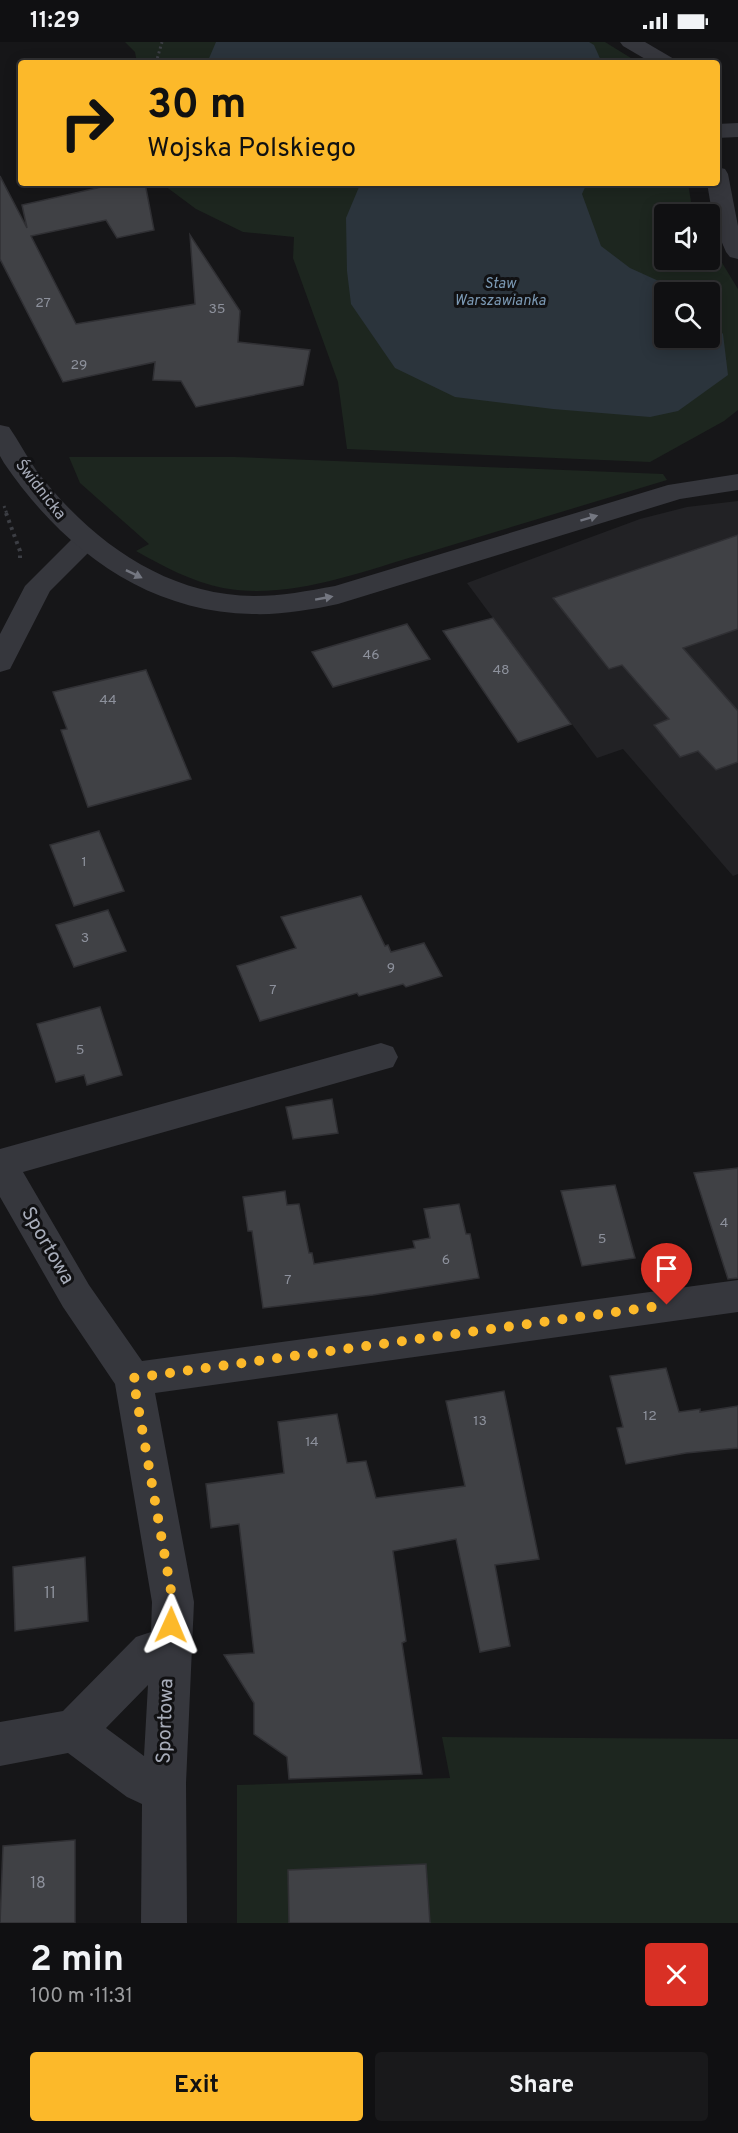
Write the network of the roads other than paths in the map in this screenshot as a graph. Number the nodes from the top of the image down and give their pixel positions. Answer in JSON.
{"nodes":[{"id":1,"x":630,"y":42,"type":"edge"},
{"id":2,"x":662,"y":60,"type":"edge"},
{"id":3,"x":738,"y":130,"type":"edge"},
{"id":4,"x":720,"y":131,"type":"edge"},
{"id":5,"x":719,"y":186,"type":"edge"},
{"id":6,"x":738,"y":252,"type":"edge"},
{"id":7,"x":0,"y":433,"type":"edge"},
{"id":8,"x":738,"y":482,"type":"edge"},
{"id":9,"x":85,"y":542,"type":"junction"},
{"id":10,"x":0,"y":662,"type":"edge"},
{"id":11,"x":381,"y":1057,"type":"dead end"},
{"id":12,"x":0,"y":1164,"type":"edge"},
{"id":13,"x":738,"y":1296,"type":"edge"},
{"id":14,"x":133,"y":1378,"type":"junction"},
{"id":15,"x":169,"y":1648,"type":"junction"},
{"id":16,"x":74,"y":1731,"type":"junction"},
{"id":17,"x":0,"y":1744,"type":"edge"},
{"id":18,"x":164,"y":1783,"type":"junction"},
{"id":19,"x":164,"y":1923,"type":"edge"}],
"edges":[{"from":1,"to":2,"type":"street"},
{"from":3,"to":4,"type":"street"},
{"from":5,"to":6,"type":"street"},
{"from":7,"to":9,"type":"street","name":"Świdnicka"},
{"from":9,"to":8,"type":"street","name":"Świdnicka","one_way":true},
{"from":9,"to":10,"type":"street"},
{"from":11,"to":12,"type":"street","name":"Sportowa"},
{"from":12,"to":14,"type":"street","name":"Sportowa"},
{"from":13,"to":14,"type":"street"},
{"from":14,"to":15,"type":"street","name":"Sportowa"},
{"from":15,"to":16,"type":"street"},
{"from":15,"to":18,"type":"street","name":"Sportowa"},
{"from":16,"to":17,"type":"street"},
{"from":16,"to":18,"type":"street"},
{"from":18,"to":19,"type":"street","name":"Sportowa"}]}
